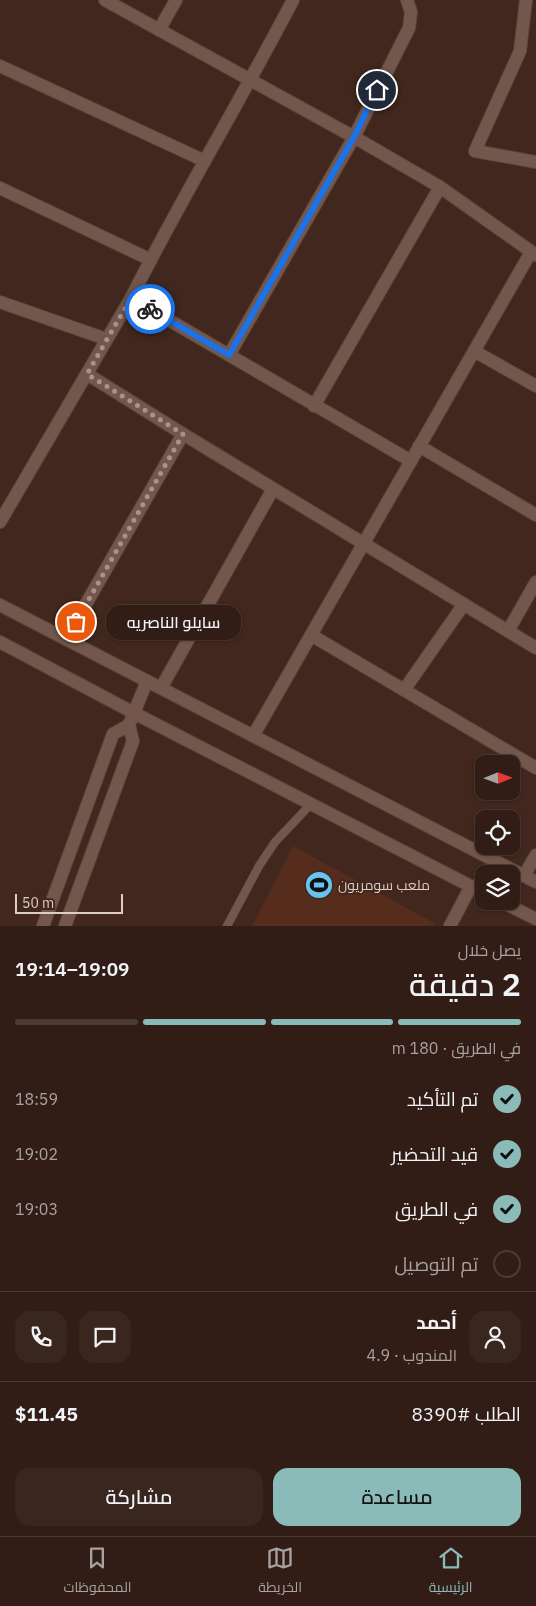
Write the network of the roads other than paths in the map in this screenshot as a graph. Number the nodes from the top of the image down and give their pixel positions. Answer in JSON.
{"nodes":[{"id":1,"x":105,"y":0,"type":"edge"},
{"id":2,"x":176,"y":0,"type":"edge"},
{"id":3,"x":293,"y":0,"type":"edge"},
{"id":4,"x":407,"y":0,"type":"edge"},
{"id":5,"x":526,"y":0,"type":"edge"},
{"id":6,"x":159,"y":30,"type":"junction"},
{"id":7,"x":0,"y":66,"type":"edge"},
{"id":8,"x":250,"y":80,"type":"junction"},
{"id":9,"x":354,"y":137,"type":"junction"},
{"id":10,"x":206,"y":161,"type":"junction"},
{"id":11,"x":536,"y":162,"type":"edge"},
{"id":12,"x":440,"y":187,"type":"junction"},
{"id":13,"x":0,"y":188,"type":"edge"},
{"id":14,"x":533,"y":254,"type":"edge"},
{"id":15,"x":151,"y":260,"type":"junction"},
{"id":16,"x":131,"y":298,"type":"junction"},
{"id":17,"x":0,"y":302,"type":"edge"},
{"id":18,"x":106,"y":339,"type":"junction"},
{"id":19,"x":474,"y":352,"type":"junction"},
{"id":20,"x":229,"y":355,"type":"junction"},
{"id":21,"x":87,"y":374,"type":"junction"},
{"id":22,"x":536,"y":386,"type":"edge"},
{"id":23,"x":314,"y":406,"type":"junction"},
{"id":24,"x":183,"y":434,"type":"junction"},
{"id":25,"x":419,"y":446,"type":"junction"},
{"id":26,"x":411,"y":461,"type":"junction"},
{"id":27,"x":273,"y":489,"type":"junction"},
{"id":28,"x":536,"y":515,"type":"edge"},
{"id":29,"x":0,"y":522,"type":"edge"},
{"id":30,"x":364,"y":544,"type":"junction"},
{"id":31,"x":536,"y":582,"type":"edge"},
{"id":32,"x":464,"y":604,"type":"junction"},
{"id":33,"x":0,"y":605,"type":"edge"},
{"id":34,"x":508,"y":631,"type":"junction"},
{"id":35,"x":311,"y":635,"type":"junction"},
{"id":36,"x":66,"y":639,"type":"junction"},
{"id":37,"x":0,"y":642,"type":"edge"},
{"id":38,"x":536,"y":648,"type":"edge"},
{"id":39,"x":147,"y":681,"type":"junction"},
{"id":40,"x":161,"y":688,"type":"junction"},
{"id":41,"x":404,"y":690,"type":"junction"},
{"id":42,"x":132,"y":719,"type":"junction"},
{"id":43,"x":253,"y":736,"type":"junction"},
{"id":44,"x":536,"y":768,"type":"edge"},
{"id":45,"x":311,"y":804,"type":"junction"},
{"id":46,"x":536,"y":855,"type":"edge"},
{"id":47,"x":524,"y":876,"type":"junction"},
{"id":48,"x":536,"y":882,"type":"edge"},
{"id":49,"x":471,"y":886,"type":"junction"},
{"id":50,"x":475,"y":888,"type":"edge"},
{"id":51,"x":517,"y":910,"type":"edge"},
{"id":52,"x":536,"y":920,"type":"edge"},
{"id":53,"x":43,"y":926,"type":"edge"},
{"id":54,"x":65,"y":926,"type":"edge"},
{"id":55,"x":227,"y":926,"type":"edge"},
{"id":56,"x":450,"y":926,"type":"edge"}],
"edges":[{"from":1,"to":6,"type":"street"},
{"from":2,"to":6,"type":"street"},
{"from":3,"to":8,"type":"street"},
{"from":4,"to":9,"type":"street"},
{"from":5,"to":11,"type":"street"},
{"from":6,"to":8,"type":"street"},
{"from":7,"to":10,"type":"street"},
{"from":8,"to":9,"type":"street"},
{"from":8,"to":10,"type":"street"},
{"from":9,"to":12,"type":"street"},
{"from":9,"to":20,"type":"street"},
{"from":10,"to":15,"type":"street"},
{"from":12,"to":14,"type":"street"},
{"from":12,"to":23,"type":"street"},
{"from":13,"to":15,"type":"street"},
{"from":14,"to":19,"type":"street"},
{"from":15,"to":16,"type":"street"},
{"from":16,"to":18,"type":"street"},
{"from":16,"to":20,"type":"street"},
{"from":17,"to":18,"type":"street"},
{"from":18,"to":21,"type":"street"},
{"from":19,"to":22,"type":"street"},
{"from":19,"to":25,"type":"street"},
{"from":20,"to":23,"type":"street"},
{"from":21,"to":24,"type":"street"},
{"from":21,"to":29,"type":"street"},
{"from":23,"to":26,"type":"street"},
{"from":24,"to":27,"type":"street"},
{"from":24,"to":36,"type":"street"},
{"from":25,"to":26,"type":"street"},
{"from":25,"to":28,"type":"street"},
{"from":26,"to":30,"type":"street"},
{"from":27,"to":30,"type":"street"},
{"from":27,"to":40,"type":"street"},
{"from":30,"to":32,"type":"street"},
{"from":30,"to":35,"type":"street"},
{"from":31,"to":34,"type":"street"},
{"from":32,"to":34,"type":"street"},
{"from":32,"to":41,"type":"street"},
{"from":33,"to":36,"type":"street"},
{"from":34,"to":38,"type":"street"},
{"from":35,"to":41,"type":"street"},
{"from":35,"to":43,"type":"street"},
{"from":36,"to":39,"type":"street"},
{"from":37,"to":42,"type":"street"},
{"from":39,"to":40,"type":"street"},
{"from":39,"to":42,"type":"street"},
{"from":40,"to":43,"type":"street"},
{"from":41,"to":44,"type":"street"},
{"from":42,"to":45,"type":"street"},
{"from":42,"to":53,"type":"street"},
{"from":42,"to":54,"type":"street"},
{"from":43,"to":47,"type":"street"},
{"from":45,"to":49,"type":"street"},
{"from":45,"to":55,"type":"lane"},
{"from":46,"to":47,"type":"street"},
{"from":47,"to":48,"type":"street"},
{"from":49,"to":50,"type":"street"},
{"from":49,"to":56,"type":"street"},
{"from":51,"to":52,"type":"street"}]}
